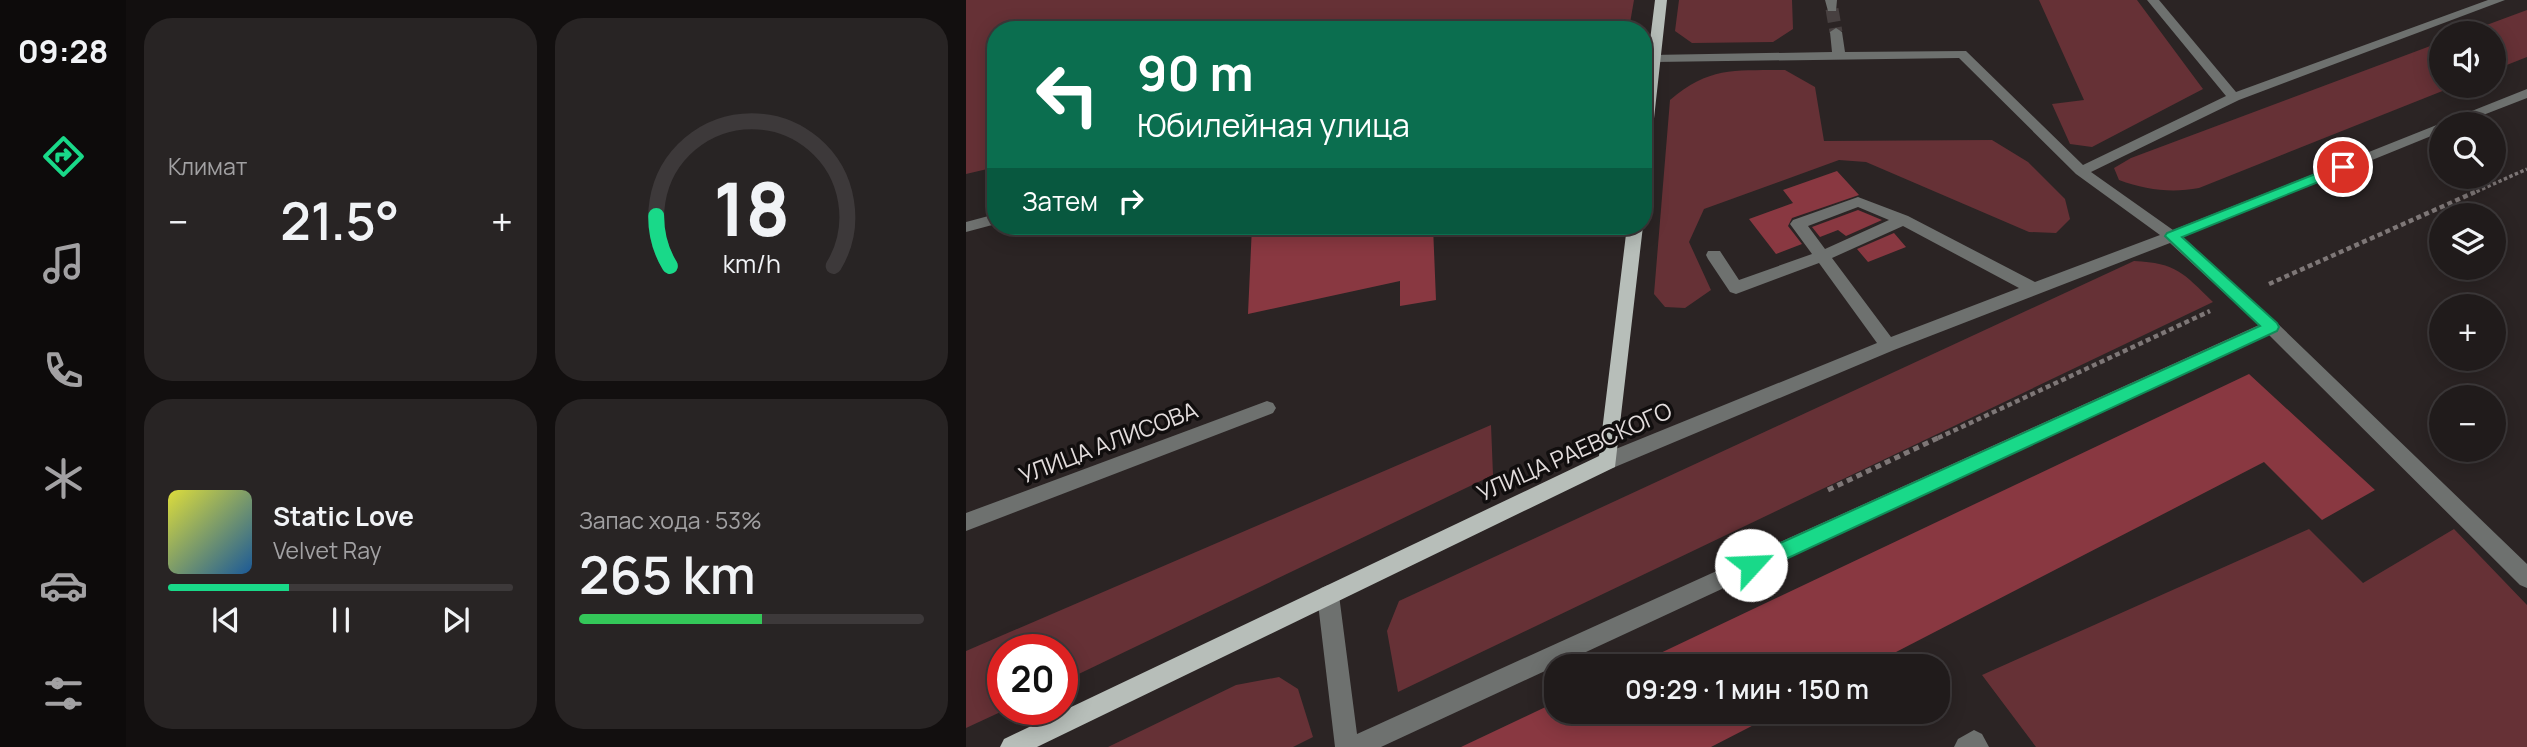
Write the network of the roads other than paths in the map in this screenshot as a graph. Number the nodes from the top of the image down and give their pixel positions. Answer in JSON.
{"nodes":[{"id":1,"x":1661,"y":0,"type":"edge"},
{"id":2,"x":2153,"y":0,"type":"edge"},
{"id":3,"x":2499,"y":0,"type":"edge"},
{"id":4,"x":1836,"y":32,"type":"tunnel mouth"},
{"id":5,"x":1652,"y":37,"type":"edge"},
{"id":6,"x":1652,"y":52,"type":"edge"},
{"id":7,"x":1839,"y":55,"type":"junction"},
{"id":8,"x":1654,"y":58,"type":"junction"},
{"id":9,"x":1652,"y":69,"type":"edge"},
{"id":10,"x":2527,"y":93,"type":"edge"},
{"id":11,"x":2234,"y":97,"type":"junction"},
{"id":12,"x":2479,"y":112,"type":"edge"},
{"id":13,"x":2429,"y":132,"type":"edge"},
{"id":14,"x":2081,"y":171,"type":"junction"},
{"id":15,"x":1903,"y":220,"type":"junction"},
{"id":16,"x":987,"y":221,"type":"edge"},
{"id":17,"x":966,"y":227,"type":"edge"},
{"id":18,"x":1634,"y":235,"type":"edge"},
{"id":19,"x":2172,"y":236,"type":"junction"},
{"id":20,"x":1714,"y":255,"type":"dead end"},
{"id":21,"x":1822,"y":256,"type":"junction"},
{"id":22,"x":2034,"y":289,"type":"junction"},
{"id":23,"x":2272,"y":327,"type":"junction"},
{"id":24,"x":1888,"y":345,"type":"junction"},
{"id":25,"x":1267,"y":408,"type":"dead end"},
{"id":26,"x":1608,"y":461,"type":"junction"},
{"id":27,"x":966,"y":522,"type":"edge"},
{"id":28,"x":2527,"y":578,"type":"edge"},
{"id":29,"x":1328,"y":595,"type":"junction"},
{"id":30,"x":1012,"y":747,"type":"edge"},
{"id":31,"x":1347,"y":747,"type":"edge"},
{"id":32,"x":1355,"y":747,"type":"edge"},
{"id":33,"x":1966,"y":747,"type":"edge"},
{"id":34,"x":1977,"y":747,"type":"edge"}],
"edges":[{"from":1,"to":5,"type":"main road"},
{"from":2,"to":11,"type":"street"},
{"from":3,"to":11,"type":"street"},
{"from":4,"to":7,"type":"street"},
{"from":6,"to":8,"type":"main road"},
{"from":7,"to":8,"type":"street"},
{"from":7,"to":14,"type":"street"},
{"from":8,"to":9,"type":"main road"},
{"from":10,"to":12,"type":"street"},
{"from":11,"to":14,"type":"street"},
{"from":13,"to":19,"type":"street","name":"УЛИЦА РАЕВСКОГО"},
{"from":14,"to":19,"type":"street"},
{"from":15,"to":21,"type":"street"},
{"from":15,"to":21,"type":"street"},
{"from":15,"to":22,"type":"street"},
{"from":16,"to":17,"type":"street"},
{"from":18,"to":26,"type":"main road"},
{"from":19,"to":22,"type":"street","name":"УЛИЦА РАЕВСКОГО"},
{"from":19,"to":23,"type":"street"},
{"from":20,"to":21,"type":"street"},
{"from":21,"to":24,"type":"street"},
{"from":22,"to":24,"type":"street","name":"УЛИЦА РАЕВСКОГО"},
{"from":23,"to":28,"type":"street"},
{"from":23,"to":32,"type":"street"},
{"from":24,"to":26,"type":"street","name":"УЛИЦА РАЕВСКОГО"},
{"from":25,"to":27,"type":"street","name":"УЛИЦА АЛИСОВА"},
{"from":26,"to":29,"type":"main road","name":"УЛИЦА РАЕВСКОГО"},
{"from":29,"to":30,"type":"main road","name":"УЛИЦА РАЕВСКОГО"},
{"from":29,"to":31,"type":"street"},
{"from":33,"to":34,"type":"street"}]}
